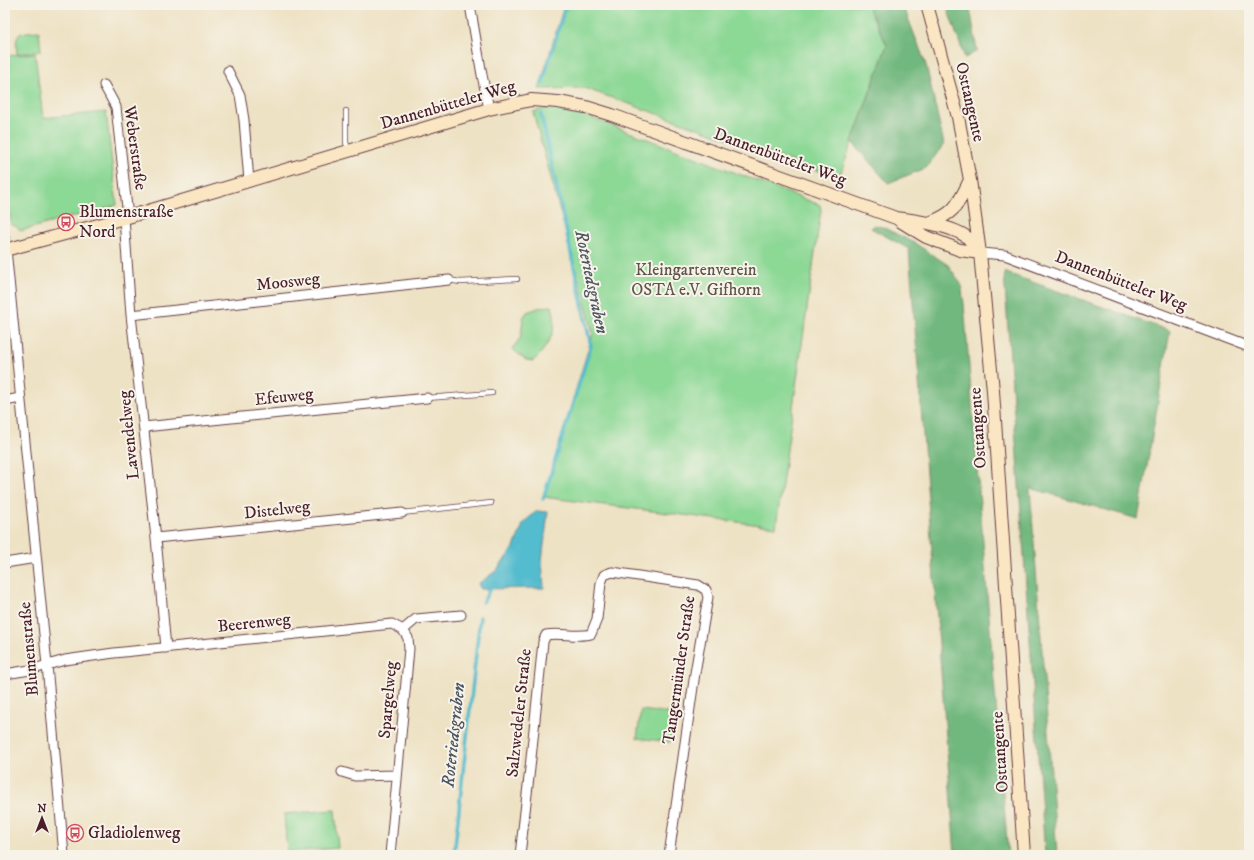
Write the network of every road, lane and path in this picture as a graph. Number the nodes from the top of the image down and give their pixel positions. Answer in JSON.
{"nodes":[{"id":1,"x":470,"y":5,"type":"edge"},
{"id":2,"x":927,"y":5,"type":"edge"},
{"id":3,"x":228,"y":71,"type":"dead end"},
{"id":4,"x":104,"y":85,"type":"dead end"},
{"id":5,"x":489,"y":109,"type":"junction"},
{"id":6,"x":346,"y":111,"type":"dead end"},
{"id":7,"x":348,"y":151,"type":"junction"},
{"id":8,"x":970,"y":180,"type":"junction"},
{"id":9,"x":249,"y":181,"type":"junction"},
{"id":10,"x":126,"y":217,"type":"junction"},
{"id":11,"x":896,"y":218,"type":"junction"},
{"id":12,"x":929,"y":223,"type":"junction"},
{"id":13,"x":5,"y":246,"type":"edge"},
{"id":14,"x":980,"y":253,"type":"junction"},
{"id":15,"x":517,"y":279,"type":"dead end"},
{"id":16,"x":449,"y":280,"type":"joint"},
{"id":17,"x":131,"y":315,"type":"junction"},
{"id":18,"x":1249,"y":347,"type":"edge"},
{"id":19,"x":492,"y":393,"type":"dead end"},
{"id":20,"x":20,"y":398,"type":"junction"},
{"id":21,"x":427,"y":398,"type":"joint"},
{"id":22,"x":5,"y":401,"type":"edge"},
{"id":23,"x":144,"y":427,"type":"junction"},
{"id":24,"x":491,"y":503,"type":"dead end"},
{"id":25,"x":402,"y":513,"type":"joint"},
{"id":26,"x":156,"y":538,"type":"junction"},
{"id":27,"x":36,"y":558,"type":"junction"},
{"id":28,"x":5,"y":563,"type":"edge"},
{"id":29,"x":461,"y":615,"type":"dead end"},
{"id":30,"x":597,"y":619,"type":"joint"},
{"id":31,"x":403,"y":630,"type":"junction"},
{"id":32,"x":166,"y":648,"type":"junction"},
{"id":33,"x":47,"y":665,"type":"junction"},
{"id":34,"x":5,"y":674,"type":"edge"},
{"id":35,"x":342,"y":772,"type":"dead end"},
{"id":36,"x":397,"y":775,"type":"junction"},
{"id":37,"x":64,"y":855,"type":"edge"},
{"id":38,"x":390,"y":855,"type":"edge"},
{"id":39,"x":520,"y":855,"type":"edge"},
{"id":40,"x":669,"y":855,"type":"edge"},
{"id":41,"x":1024,"y":855,"type":"edge"}],
"edges":[{"from":1,"to":5,"type":"street"},
{"from":2,"to":8,"type":"street","name":"Osttangente"},
{"from":3,"to":9,"type":"street"},
{"from":4,"to":10,"type":"street","name":"Weberstraße"},
{"from":5,"to":7,"type":"street","name":"Dannenbütteler Weg"},
{"from":5,"to":11,"type":"street","name":"Dannenbütteler Weg"},
{"from":6,"to":7,"type":"lane"},
{"from":7,"to":9,"type":"street","name":"Dannenbütteler Weg"},
{"from":8,"to":12,"type":"street"},
{"from":8,"to":14,"type":"street","name":"Osttangente"},
{"from":9,"to":10,"type":"street","name":"Dannenbütteler Weg"},
{"from":10,"to":13,"type":"street","name":"Dannenbütteler Weg"},
{"from":10,"to":17,"type":"street","name":"Lavendelweg"},
{"from":11,"to":12,"type":"street","name":"Dannenbütteler Weg"},
{"from":11,"to":14,"type":"street","name":"Dannenbütteler Weg"},
{"from":12,"to":14,"type":"street","name":"Dannenbütteler Weg"},
{"from":13,"to":20,"type":"street","name":"Blumenstraße"},
{"from":14,"to":18,"type":"street","name":"Dannenbütteler Weg"},
{"from":14,"to":41,"type":"street","name":"Osttangente"},
{"from":15,"to":16,"type":"lane"},
{"from":16,"to":17,"type":"street","name":"Moosweg"},
{"from":17,"to":23,"type":"street","name":"Lavendelweg"},
{"from":19,"to":21,"type":"lane"},
{"from":20,"to":22,"type":"street"},
{"from":20,"to":27,"type":"street","name":"Blumenstraße"},
{"from":21,"to":23,"type":"street","name":"Efeuweg"},
{"from":23,"to":26,"type":"street","name":"Lavendelweg"},
{"from":24,"to":25,"type":"lane"},
{"from":25,"to":26,"type":"street","name":"Distelweg"},
{"from":26,"to":32,"type":"street","name":"Lavendelweg"},
{"from":27,"to":28,"type":"street"},
{"from":27,"to":33,"type":"street","name":"Blumenstraße"},
{"from":29,"to":31,"type":"street"},
{"from":30,"to":39,"type":"street","name":"Salzwedeler Straße"},
{"from":30,"to":40,"type":"street","name":"Tangermünder Straße"},
{"from":31,"to":32,"type":"street","name":"Beerenweg"},
{"from":31,"to":36,"type":"street","name":"Spargelweg"},
{"from":32,"to":33,"type":"street","name":"Beerenweg"},
{"from":33,"to":34,"type":"street","name":"Beerenweg"},
{"from":33,"to":37,"type":"street","name":"Blumenstraße"},
{"from":35,"to":36,"type":"street"},
{"from":36,"to":38,"type":"street","name":"Spargelweg"}]}
